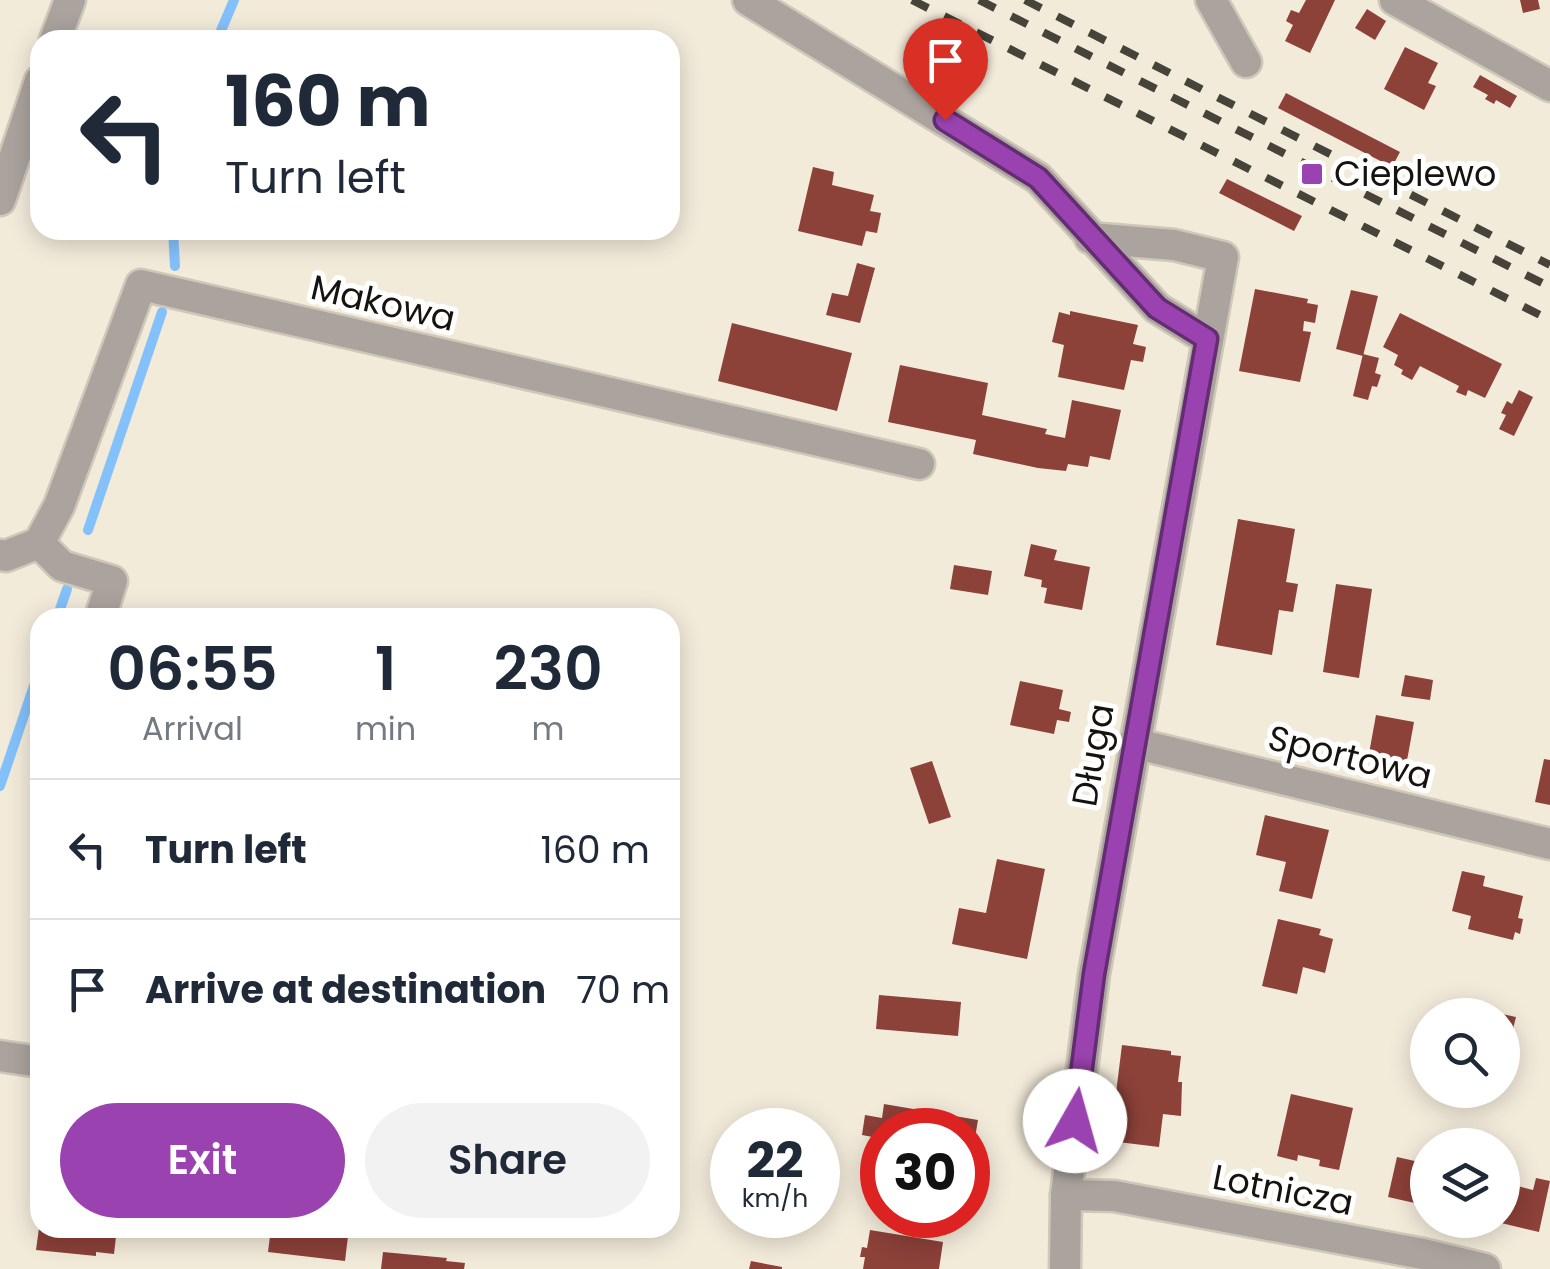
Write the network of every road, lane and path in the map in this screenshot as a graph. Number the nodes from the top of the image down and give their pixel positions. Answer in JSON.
{"nodes":[{"id":1,"x":70,"y":0,"type":"edge"},
{"id":2,"x":748,"y":0,"type":"edge"},
{"id":3,"x":1211,"y":0,"type":"edge"},
{"id":4,"x":1403,"y":2,"type":"edge"},
{"id":5,"x":60,"y":30,"type":"edge"},
{"id":6,"x":1246,"y":62,"type":"dead end"},
{"id":7,"x":1550,"y":86,"type":"edge"},
{"id":8,"x":30,"y":112,"type":"edge"},
{"id":9,"x":0,"y":200,"type":"edge"},
{"id":10,"x":1090,"y":238,"type":"junction"},
{"id":11,"x":1207,"y":339,"type":"junction"},
{"id":12,"x":920,"y":464,"type":"dead end"},
{"id":13,"x":39,"y":543,"type":"junction"},
{"id":14,"x":0,"y":555,"type":"edge"},
{"id":15,"x":103,"y":608,"type":"edge"},
{"id":16,"x":1133,"y":743,"type":"junction"},
{"id":17,"x":1550,"y":844,"type":"edge"},
{"id":18,"x":0,"y":1056,"type":"edge"},
{"id":19,"x":30,"y":1060,"type":"edge"},
{"id":20,"x":1066,"y":1195,"type":"junction"},
{"id":21,"x":1065,"y":1269,"type":"edge"},
{"id":22,"x":1486,"y":1269,"type":"edge"}],
"edges":[{"from":1,"to":5,"type":"street"},
{"from":2,"to":10,"type":"street"},
{"from":3,"to":6,"type":"street"},
{"from":4,"to":7,"type":"street"},
{"from":8,"to":9,"type":"street"},
{"from":10,"to":11,"type":"street"},
{"from":10,"to":11,"type":"street","name":"Długa"},
{"from":11,"to":16,"type":"street","name":"Długa"},
{"from":12,"to":13,"type":"street","name":"Makowa"},
{"from":13,"to":14,"type":"street"},
{"from":13,"to":15,"type":"street"},
{"from":16,"to":17,"type":"street","name":"Sportowa"},
{"from":16,"to":20,"type":"street","name":"Długa"},
{"from":18,"to":19,"type":"street"},
{"from":20,"to":21,"type":"street","name":"Długa"},
{"from":20,"to":22,"type":"street","name":"Lotnicza"}]}
